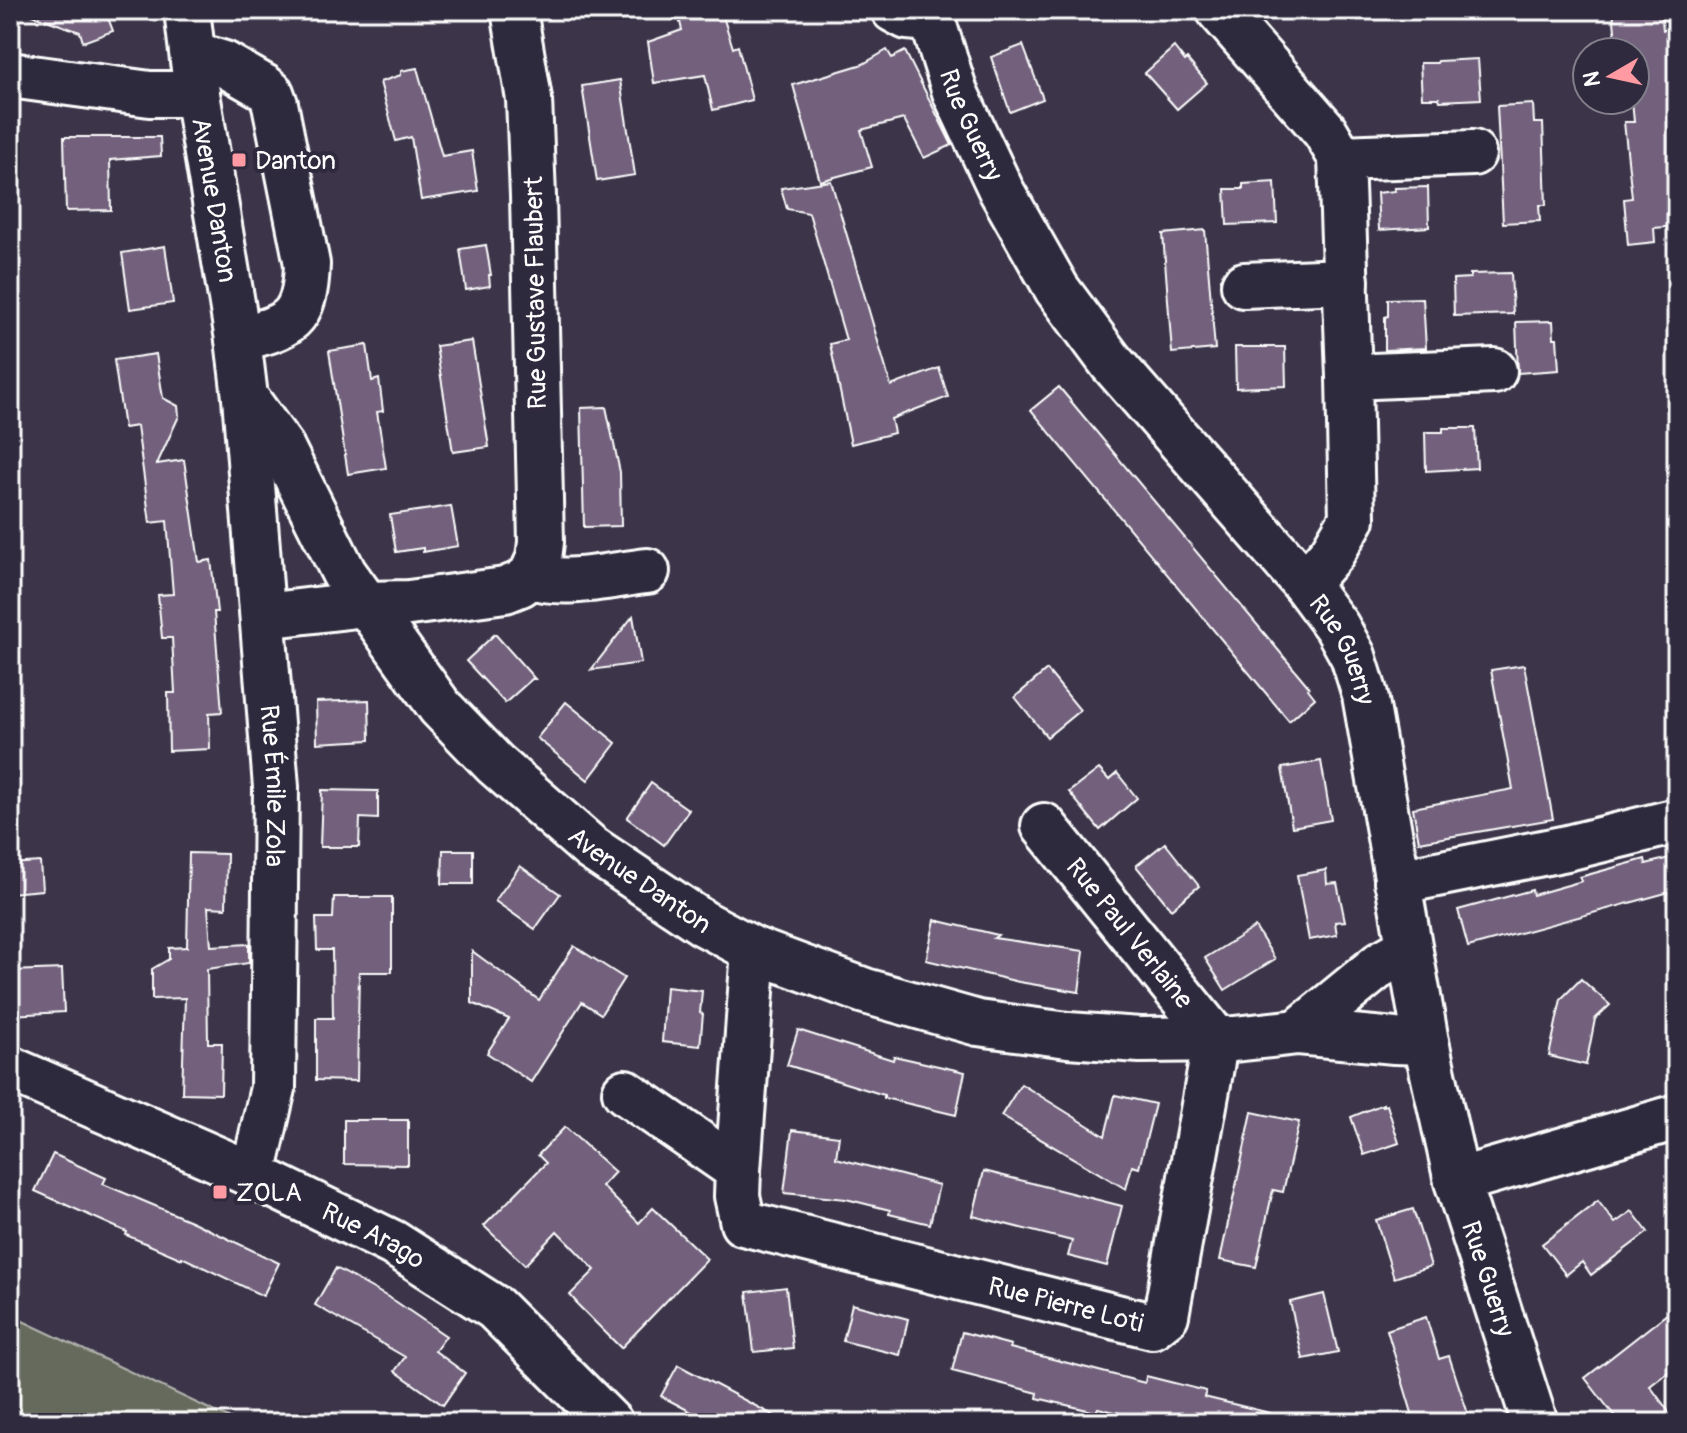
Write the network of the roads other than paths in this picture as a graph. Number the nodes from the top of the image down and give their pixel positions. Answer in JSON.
{"nodes":[{"id":1,"x":187,"y":10,"type":"edge"},
{"id":2,"x":514,"y":10,"type":"edge"},
{"id":3,"x":1219,"y":10,"type":"edge"},
{"id":4,"x":919,"y":13,"type":"edge"},
{"id":5,"x":10,"y":75,"type":"edge"},
{"id":6,"x":195,"y":77,"type":"junction"},
{"id":7,"x":1473,"y":153,"type":"dead end"},
{"id":8,"x":1341,"y":158,"type":"junction"},
{"id":9,"x":1346,"y":281,"type":"junction"},
{"id":10,"x":1244,"y":285,"type":"dead end"},
{"id":11,"x":238,"y":339,"type":"junction"},
{"id":12,"x":1494,"y":371,"type":"dead end"},
{"id":13,"x":1349,"y":377,"type":"junction"},
{"id":14,"x":245,"y":397,"type":"junction"},
{"id":15,"x":647,"y":571,"type":"dead end"},
{"id":16,"x":531,"y":576,"type":"junction"},
{"id":17,"x":1305,"y":584,"type":"junction"},
{"id":18,"x":365,"y":604,"type":"junction"},
{"id":19,"x":264,"y":616,"type":"junction"},
{"id":20,"x":1677,"y":821,"type":"edge"},
{"id":21,"x":1044,"y":826,"type":"dead end"},
{"id":22,"x":1397,"y":882,"type":"junction"},
{"id":23,"x":1409,"y":948,"type":"junction"},
{"id":24,"x":754,"y":950,"type":"junction"},
{"id":25,"x":1298,"y":1032,"type":"junction"},
{"id":26,"x":1216,"y":1039,"type":"junction"},
{"id":27,"x":1426,"y":1042,"type":"junction"},
{"id":28,"x":10,"y":1069,"type":"edge"},
{"id":29,"x":625,"y":1092,"type":"dead end"},
{"id":30,"x":1677,"y":1117,"type":"edge"},
{"id":31,"x":738,"y":1170,"type":"junction"},
{"id":32,"x":253,"y":1175,"type":"junction"},
{"id":33,"x":1457,"y":1181,"type":"junction"},
{"id":34,"x":610,"y":1423,"type":"edge"},
{"id":35,"x":1535,"y":1423,"type":"edge"}],
"edges":[{"from":1,"to":6,"type":"street","name":"Avenue Danton"},
{"from":2,"to":16,"type":"street","name":"Rue Gustave Flaubert"},
{"from":3,"to":8,"type":"street"},
{"from":4,"to":17,"type":"street","name":"Rue Guerry"},
{"from":5,"to":6,"type":"street"},
{"from":6,"to":11,"type":"street","name":"Avenue Danton"},
{"from":6,"to":11,"type":"street"},
{"from":7,"to":8,"type":"street"},
{"from":8,"to":9,"type":"street"},
{"from":9,"to":10,"type":"street"},
{"from":9,"to":13,"type":"street"},
{"from":11,"to":14,"type":"street","name":"Avenue Danton"},
{"from":12,"to":13,"type":"street"},
{"from":13,"to":17,"type":"street"},
{"from":14,"to":18,"type":"street","name":"Avenue Danton"},
{"from":14,"to":19,"type":"street","name":"Rue Émile Zola"},
{"from":15,"to":16,"type":"street"},
{"from":16,"to":18,"type":"street"},
{"from":17,"to":22,"type":"street","name":"Rue Guerry"},
{"from":18,"to":19,"type":"street"},
{"from":18,"to":24,"type":"street","name":"Avenue Danton"},
{"from":19,"to":32,"type":"street","name":"Rue Émile Zola"},
{"from":20,"to":22,"type":"street"},
{"from":21,"to":26,"type":"street","name":"Rue Paul Verlaine"},
{"from":22,"to":23,"type":"street","name":"Rue Guerry"},
{"from":23,"to":25,"type":"street"},
{"from":23,"to":27,"type":"street","name":"Rue Guerry"},
{"from":24,"to":26,"type":"street","name":"Avenue Danton"},
{"from":24,"to":31,"type":"street","name":"Rue Pierre Loti"},
{"from":25,"to":26,"type":"street","name":"Avenue Danton"},
{"from":25,"to":27,"type":"street","name":"Avenue Danton"},
{"from":26,"to":31,"type":"street","name":"Rue Pierre Loti"},
{"from":27,"to":33,"type":"street","name":"Rue Guerry"},
{"from":28,"to":32,"type":"street","name":"Rue Arago"},
{"from":29,"to":31,"type":"street"},
{"from":30,"to":33,"type":"street"},
{"from":32,"to":34,"type":"street","name":"Rue Arago"},
{"from":33,"to":35,"type":"street","name":"Rue Guerry"}]}
